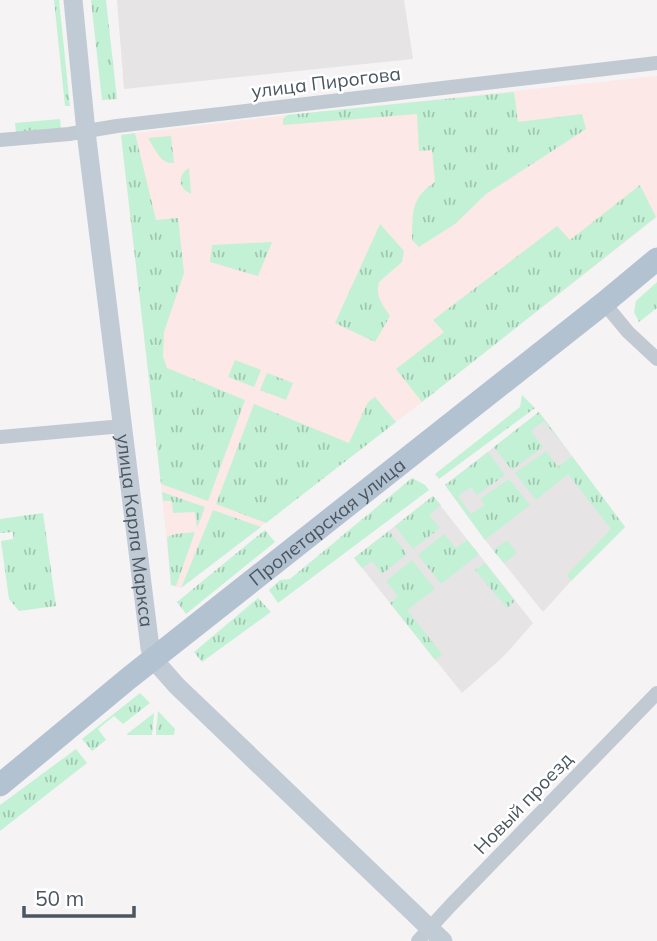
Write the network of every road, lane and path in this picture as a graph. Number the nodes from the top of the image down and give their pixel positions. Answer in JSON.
{"nodes":[{"id":1,"x":74,"y":0,"type":"edge"},
{"id":2,"x":657,"y":63,"type":"edge"},
{"id":3,"x":86,"y":132,"type":"junction"},
{"id":4,"x":0,"y":140,"type":"edge"},
{"id":5,"x":657,"y":259,"type":"edge"},
{"id":6,"x":604,"y":303,"type":"junction"},
{"id":7,"x":657,"y":359,"type":"edge"},
{"id":8,"x":123,"y":426,"type":"junction"},
{"id":9,"x":0,"y":438,"type":"edge"},
{"id":10,"x":153,"y":659,"type":"junction"},
{"id":11,"x":657,"y":693,"type":"edge"},
{"id":12,"x":0,"y":785,"type":"edge"},
{"id":13,"x":430,"y":937,"type":"edge"}],
"edges":[{"from":1,"to":3,"type":"main road","name":"улица Карла Маркса"},
{"from":2,"to":3,"type":"street","name":"улица Пирогова"},
{"from":3,"to":4,"type":"street","name":"улица Пирогова"},
{"from":3,"to":8,"type":"main road","name":"улица Карла Маркса"},
{"from":5,"to":6,"type":"main road","name":"Пролетарская улица"},
{"from":6,"to":7,"type":"street"},
{"from":6,"to":10,"type":"main road","name":"Пролетарская улица"},
{"from":8,"to":9,"type":"street"},
{"from":8,"to":10,"type":"main road","name":"улица Карла Маркса"},
{"from":10,"to":12,"type":"main road","name":"Пролетарская улица"},
{"from":10,"to":13,"type":"main road"},
{"from":11,"to":13,"type":"street","name":"Новый проезд"}]}
